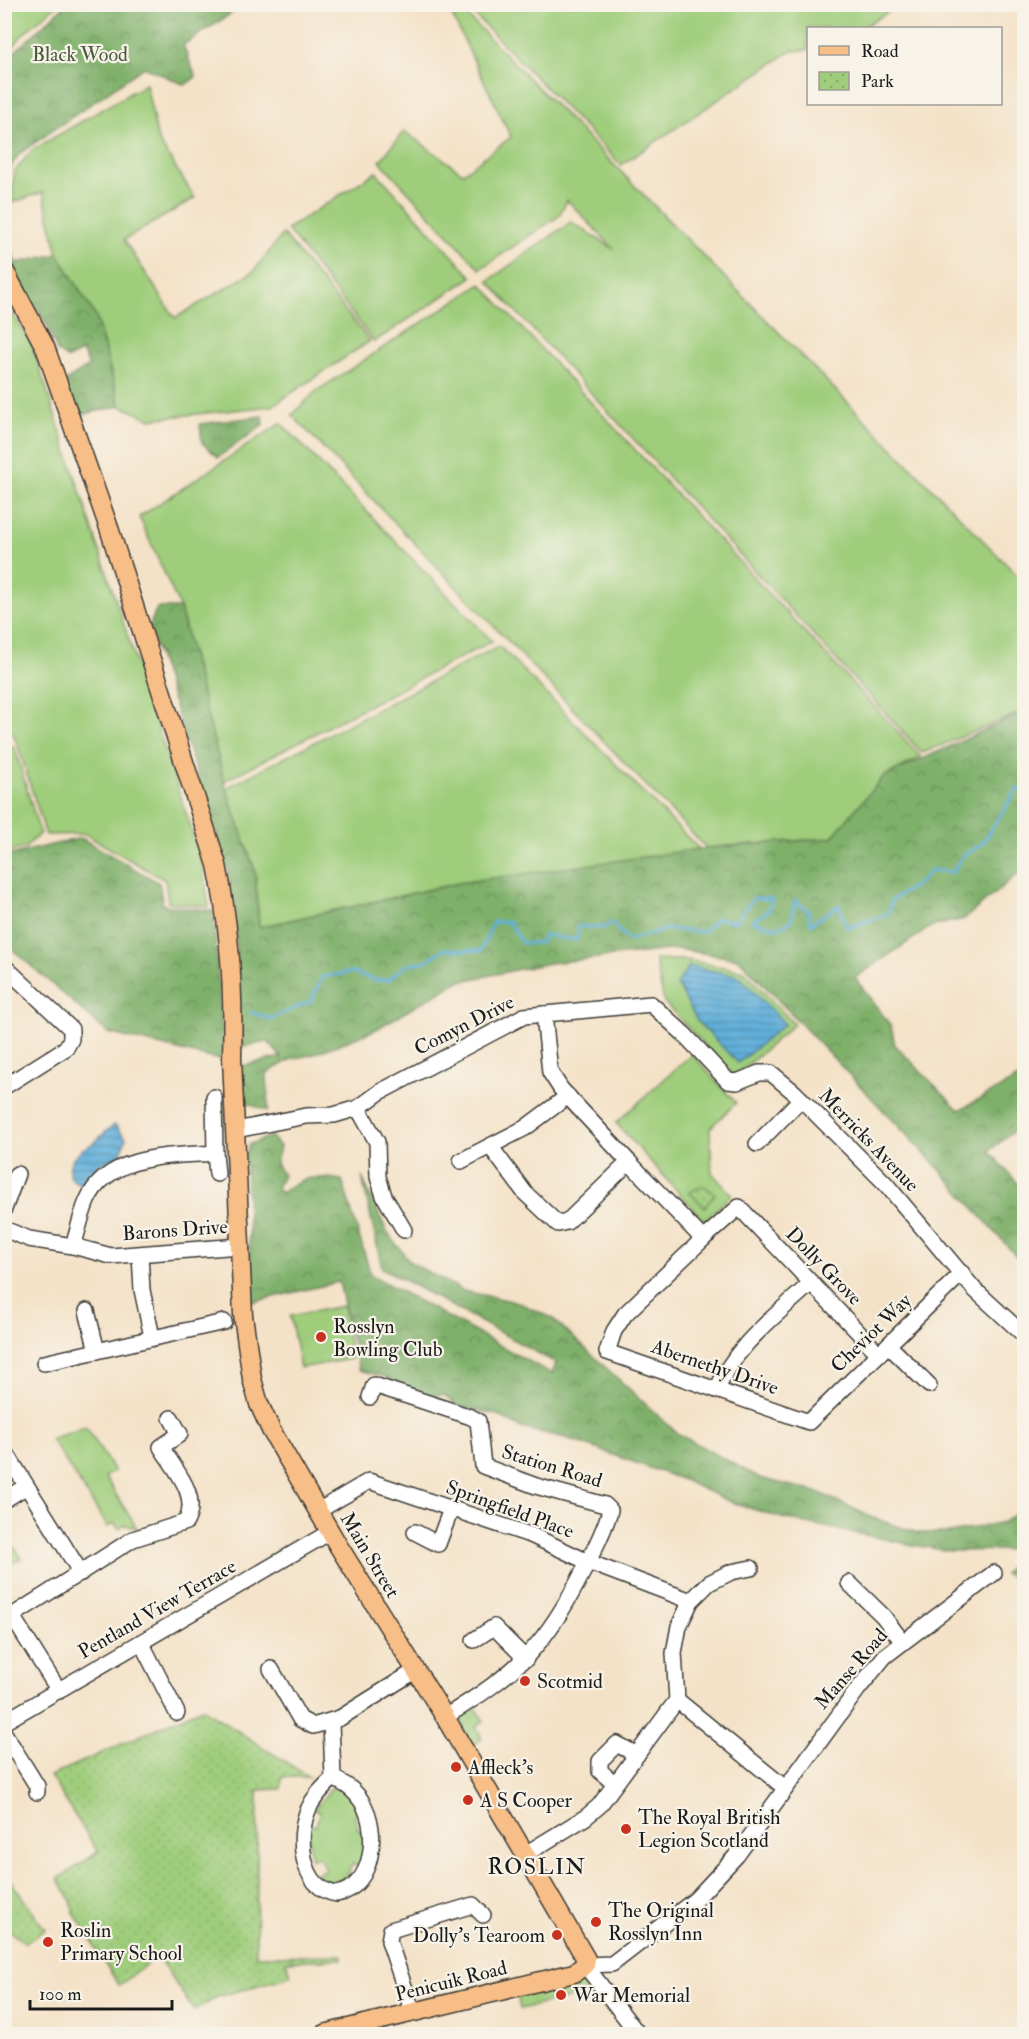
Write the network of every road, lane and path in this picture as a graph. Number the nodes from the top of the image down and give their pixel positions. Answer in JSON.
{"nodes":[{"id":1,"x":4,"y":270,"type":"edge"},
{"id":2,"x":4,"y":966,"type":"edge"},
{"id":3,"x":544,"y":1014,"type":"junction"},
{"id":4,"x":728,"y":1080,"type":"joint"},
{"id":5,"x":4,"y":1087,"type":"edge"},
{"id":6,"x":568,"y":1096,"type":"junction"},
{"id":7,"x":214,"y":1097,"type":"dead end"},
{"id":8,"x":801,"y":1099,"type":"junction"},
{"id":9,"x":358,"y":1108,"type":"junction"},
{"id":10,"x":236,"y":1130,"type":"junction"},
{"id":11,"x":757,"y":1144,"type":"dead end"},
{"id":12,"x":490,"y":1146,"type":"junction"},
{"id":13,"x":216,"y":1153,"type":"junction"},
{"id":14,"x":460,"y":1161,"type":"dead end"},
{"id":15,"x":629,"y":1162,"type":"junction"},
{"id":16,"x":17,"y":1174,"type":"dead end"},
{"id":17,"x":217,"y":1174,"type":"dead end"},
{"id":18,"x":4,"y":1209,"type":"edge"},
{"id":19,"x":4,"y":1229,"type":"edge"},
{"id":20,"x":404,"y":1230,"type":"dead end"},
{"id":21,"x":703,"y":1239,"type":"junction"},
{"id":22,"x":74,"y":1246,"type":"junction"},
{"id":23,"x":240,"y":1246,"type":"junction"},
{"id":24,"x":140,"y":1255,"type":"junction"},
{"id":25,"x":962,"y":1274,"type":"junction"},
{"id":26,"x":811,"y":1283,"type":"junction"},
{"id":27,"x":87,"y":1311,"type":"dead end"},
{"id":28,"x":224,"y":1322,"type":"dead end"},
{"id":29,"x":1024,"y":1335,"type":"edge"},
{"id":30,"x":152,"y":1337,"type":"junction"},
{"id":31,"x":884,"y":1349,"type":"junction"},
{"id":32,"x":97,"y":1351,"type":"junction"},
{"id":33,"x":44,"y":1363,"type":"dead end"},
{"id":34,"x":929,"y":1385,"type":"dead end"},
{"id":35,"x":717,"y":1390,"type":"junction"},
{"id":36,"x":370,"y":1397,"type":"dead end"},
{"id":37,"x":171,"y":1418,"type":"dead end"},
{"id":38,"x":809,"y":1422,"type":"joint"},
{"id":39,"x":8,"y":1456,"type":"dead end"},
{"id":40,"x":25,"y":1487,"type":"junction"},
{"id":41,"x":4,"y":1500,"type":"edge"},
{"id":42,"x":451,"y":1509,"type":"junction"},
{"id":43,"x":318,"y":1511,"type":"junction"},
{"id":44,"x":330,"y":1532,"type":"junction"},
{"id":45,"x":415,"y":1532,"type":"dead end"},
{"id":46,"x":588,"y":1562,"type":"junction"},
{"id":47,"x":751,"y":1568,"type":"dead end"},
{"id":48,"x":81,"y":1573,"type":"junction"},
{"id":49,"x":994,"y":1573,"type":"dead end"},
{"id":50,"x":856,"y":1584,"type":"dead end"},
{"id":51,"x":691,"y":1601,"type":"junction"},
{"id":52,"x":8,"y":1618,"type":"edge"},
{"id":53,"x":474,"y":1640,"type":"dead end"},
{"id":54,"x":902,"y":1641,"type":"junction"},
{"id":55,"x":141,"y":1642,"type":"junction"},
{"id":56,"x":526,"y":1659,"type":"junction"},
{"id":57,"x":270,"y":1669,"type":"dead end"},
{"id":58,"x":415,"y":1671,"type":"junction"},
{"id":59,"x":58,"y":1691,"type":"junction"},
{"id":60,"x":677,"y":1700,"type":"junction"},
{"id":61,"x":177,"y":1713,"type":"dead end"},
{"id":62,"x":445,"y":1718,"type":"junction"},
{"id":63,"x":4,"y":1722,"type":"edge"},
{"id":64,"x":331,"y":1722,"type":"junction"},
{"id":65,"x":4,"y":1733,"type":"edge"},
{"id":66,"x":638,"y":1755,"type":"junction"},
{"id":67,"x":333,"y":1778,"type":"junction"},
{"id":68,"x":615,"y":1784,"type":"junction"},
{"id":69,"x":785,"y":1788,"type":"junction"},
{"id":70,"x":37,"y":1792,"type":"dead end"},
{"id":71,"x":524,"y":1855,"type":"junction"},
{"id":72,"x":477,"y":1902,"type":"dead end"},
{"id":73,"x":585,"y":1965,"type":"junction"},
{"id":74,"x":413,"y":2013,"type":"junction"},
{"id":75,"x":324,"y":2034,"type":"edge"},
{"id":76,"x":638,"y":2034,"type":"edge"}],
"edges":[{"from":1,"to":10,"type":"main road","name":"Main Street"},
{"from":2,"to":5,"type":"street"},
{"from":3,"to":4,"type":"street","name":"Comyn Drive"},
{"from":3,"to":6,"type":"street"},
{"from":3,"to":9,"type":"street","name":"Comyn Drive"},
{"from":4,"to":8,"type":"street","name":"Merricks Avenue"},
{"from":6,"to":12,"type":"street"},
{"from":6,"to":15,"type":"street"},
{"from":7,"to":13,"type":"street"},
{"from":8,"to":11,"type":"street"},
{"from":8,"to":25,"type":"street","name":"Merricks Avenue"},
{"from":9,"to":10,"type":"street","name":"Comyn Drive"},
{"from":9,"to":20,"type":"street"},
{"from":10,"to":23,"type":"main road","name":"Main Street"},
{"from":12,"to":14,"type":"street"},
{"from":12,"to":15,"type":"street"},
{"from":13,"to":17,"type":"street"},
{"from":13,"to":22,"type":"street"},
{"from":15,"to":21,"type":"street"},
{"from":16,"to":18,"type":"street"},
{"from":19,"to":22,"type":"street","name":"Barons Drive"},
{"from":21,"to":26,"type":"street","name":"Dolly Grove"},
{"from":21,"to":35,"type":"street","name":"Abernethy Drive"},
{"from":22,"to":24,"type":"street","name":"Barons Drive"},
{"from":23,"to":24,"type":"street","name":"Barons Drive"},
{"from":23,"to":43,"type":"main road","name":"Main Street"},
{"from":24,"to":30,"type":"street"},
{"from":25,"to":29,"type":"street","name":"Merricks Avenue"},
{"from":25,"to":31,"type":"street","name":"Cheviot Way"},
{"from":26,"to":31,"type":"street","name":"Dolly Grove"},
{"from":26,"to":35,"type":"street"},
{"from":27,"to":32,"type":"street"},
{"from":28,"to":30,"type":"street"},
{"from":30,"to":32,"type":"street"},
{"from":31,"to":34,"type":"street","name":"Dolly Grove"},
{"from":31,"to":38,"type":"street","name":"Cheviot Way"},
{"from":32,"to":33,"type":"street"},
{"from":35,"to":38,"type":"street","name":"Abernethy Drive"},
{"from":36,"to":46,"type":"street","name":"Station Road"},
{"from":37,"to":48,"type":"street"},
{"from":39,"to":40,"type":"street"},
{"from":40,"to":41,"type":"street"},
{"from":40,"to":48,"type":"street"},
{"from":42,"to":43,"type":"street","name":"Springfield Place"},
{"from":42,"to":45,"type":"street"},
{"from":42,"to":46,"type":"street","name":"Springfield Place"},
{"from":43,"to":44,"type":"main road","name":"Main Street"},
{"from":44,"to":55,"type":"street","name":"Pentland View Terrace"},
{"from":44,"to":58,"type":"main road","name":"Main Street"},
{"from":46,"to":51,"type":"street","name":"Springfield Place"},
{"from":46,"to":56,"type":"street","name":"Station Road"},
{"from":47,"to":51,"type":"street"},
{"from":48,"to":52,"type":"street"},
{"from":49,"to":54,"type":"street","name":"Manse Road"},
{"from":50,"to":54,"type":"street"},
{"from":51,"to":60,"type":"street"},
{"from":52,"to":59,"type":"street"},
{"from":53,"to":56,"type":"street"},
{"from":54,"to":69,"type":"street","name":"Manse Road"},
{"from":55,"to":59,"type":"street","name":"Pentland View Terrace"},
{"from":55,"to":61,"type":"street"},
{"from":56,"to":62,"type":"street","name":"Station Road"},
{"from":57,"to":64,"type":"street"},
{"from":58,"to":62,"type":"main road","name":"Main Street"},
{"from":58,"to":64,"type":"street"},
{"from":59,"to":63,"type":"street","name":"Pentland View Terrace"},
{"from":60,"to":66,"type":"street"},
{"from":60,"to":69,"type":"street"},
{"from":62,"to":71,"type":"main road","name":"Main Street"},
{"from":64,"to":67,"type":"street"},
{"from":65,"to":70,"type":"street"},
{"from":66,"to":68,"type":"street"},
{"from":66,"to":68,"type":"street"},
{"from":67,"to":67,"type":"street"},
{"from":68,"to":71,"type":"street"},
{"from":69,"to":73,"type":"street","name":"Manse Road"},
{"from":71,"to":73,"type":"main road","name":"Main Street"},
{"from":72,"to":74,"type":"street"},
{"from":73,"to":74,"type":"main road","name":"Penicuik Road"},
{"from":73,"to":76,"type":"street"},
{"from":74,"to":75,"type":"main road","name":"Penicuik Road"}]}
